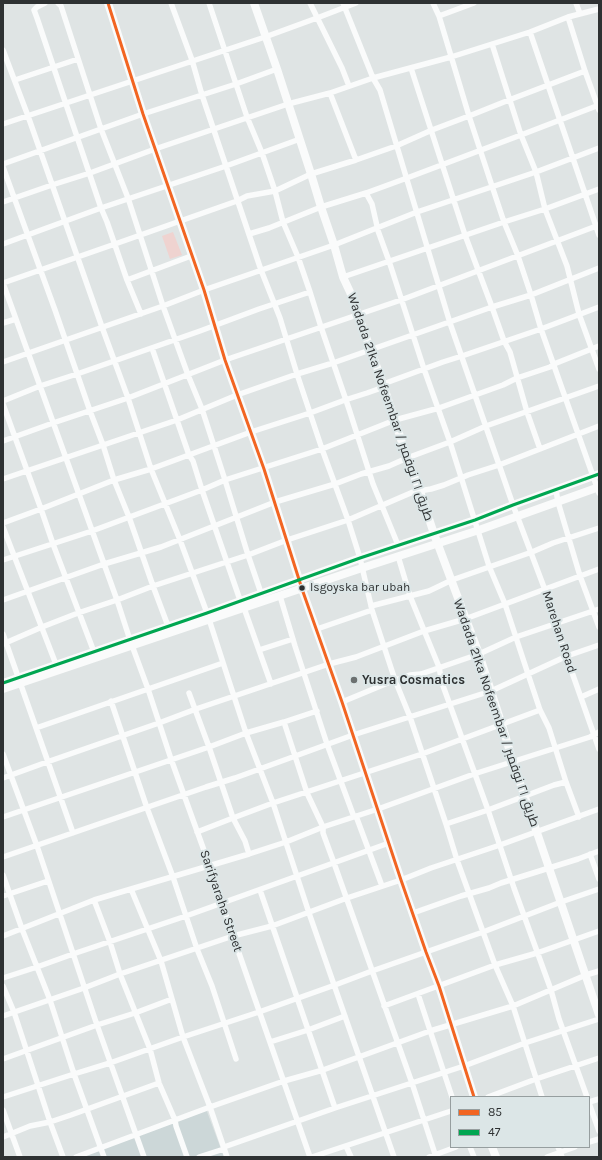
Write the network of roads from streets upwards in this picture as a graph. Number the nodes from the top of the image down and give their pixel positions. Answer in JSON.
{"nodes":[{"id":1,"x":46,"y":3,"type":"edge"},
{"id":2,"x":58,"y":3,"type":"edge"},
{"id":3,"x":108,"y":3,"type":"edge"},
{"id":4,"x":171,"y":3,"type":"edge"},
{"id":5,"x":209,"y":3,"type":"edge"},
{"id":6,"x":254,"y":3,"type":"edge"},
{"id":7,"x":310,"y":3,"type":"edge"},
{"id":8,"x":356,"y":3,"type":"edge"},
{"id":9,"x":433,"y":3,"type":"edge"},
{"id":10,"x":474,"y":3,"type":"edge"},
{"id":11,"x":576,"y":3,"type":"edge"},
{"id":12,"x":344,"y":5,"type":"edge"},
{"id":13,"x":599,"y":9,"type":"edge"},
{"id":14,"x":580,"y":14,"type":"junction"},
{"id":15,"x":440,"y":16,"type":"junction"},
{"id":16,"x":568,"y":17,"type":"junction"},
{"id":17,"x":317,"y":18,"type":"junction"},
{"id":18,"x":530,"y":32,"type":"junction"},
{"id":19,"x":265,"y":36,"type":"junction"},
{"id":20,"x":492,"y":44,"type":"junction"},
{"id":21,"x":3,"y":50,"type":"edge"},
{"id":22,"x":225,"y":50,"type":"junction"},
{"id":23,"x":451,"y":57,"type":"junction"},
{"id":24,"x":78,"y":59,"type":"junction"},
{"id":25,"x":192,"y":60,"type":"junction"},
{"id":26,"x":53,"y":68,"type":"junction"},
{"id":27,"x":411,"y":68,"type":"junction"},
{"id":28,"x":277,"y":69,"type":"junction"},
{"id":29,"x":585,"y":71,"type":"junction"},
{"id":30,"x":373,"y":78,"type":"junction"},
{"id":31,"x":15,"y":80,"type":"junction"},
{"id":32,"x":133,"y":81,"type":"junction"},
{"id":33,"x":236,"y":84,"type":"junction"},
{"id":34,"x":548,"y":85,"type":"junction"},
{"id":35,"x":349,"y":86,"type":"junction"},
{"id":36,"x":330,"y":93,"type":"junction"},
{"id":37,"x":202,"y":95,"type":"junction"},
{"id":38,"x":90,"y":96,"type":"junction"},
{"id":39,"x":509,"y":100,"type":"junction"},
{"id":40,"x":65,"y":103,"type":"junction"},
{"id":41,"x":288,"y":104,"type":"junction"},
{"id":42,"x":598,"y":107,"type":"edge"},
{"id":43,"x":143,"y":114,"type":"junction"},
{"id":44,"x":28,"y":116,"type":"junction"},
{"id":45,"x":469,"y":116,"type":"junction"},
{"id":46,"x":247,"y":117,"type":"junction"},
{"id":47,"x":560,"y":120,"type":"junction"},
{"id":48,"x":3,"y":124,"type":"edge"},
{"id":49,"x":101,"y":129,"type":"junction"},
{"id":50,"x":214,"y":129,"type":"junction"},
{"id":51,"x":432,"y":130,"type":"junction"},
{"id":52,"x":521,"y":135,"type":"junction"},
{"id":53,"x":77,"y":138,"type":"junction"},
{"id":54,"x":300,"y":139,"type":"junction"},
{"id":55,"x":396,"y":146,"type":"junction"},
{"id":56,"x":599,"y":148,"type":"edge"},
{"id":57,"x":155,"y":149,"type":"junction"},
{"id":58,"x":40,"y":150,"type":"junction"},
{"id":59,"x":481,"y":150,"type":"junction"},
{"id":60,"x":262,"y":153,"type":"junction"},
{"id":61,"x":572,"y":157,"type":"junction"},
{"id":62,"x":356,"y":160,"type":"junction"},
{"id":63,"x":114,"y":164,"type":"junction"},
{"id":64,"x":442,"y":164,"type":"junction"},
{"id":65,"x":3,"y":165,"type":"edge"},
{"id":66,"x":226,"y":166,"type":"junction"},
{"id":67,"x":536,"y":172,"type":"junction"},
{"id":68,"x":90,"y":173,"type":"junction"},
{"id":69,"x":312,"y":174,"type":"junction"},
{"id":70,"x":407,"y":178,"type":"junction"},
{"id":71,"x":52,"y":185,"type":"junction"},
{"id":72,"x":168,"y":186,"type":"junction"},
{"id":73,"x":492,"y":186,"type":"junction"},
{"id":74,"x":599,"y":190,"type":"edge"},
{"id":75,"x":275,"y":191,"type":"junction"},
{"id":76,"x":366,"y":193,"type":"junction"},
{"id":77,"x":586,"y":195,"type":"junction"},
{"id":78,"x":15,"y":198,"type":"junction"},
{"id":79,"x":128,"y":198,"type":"junction"},
{"id":80,"x":237,"y":200,"type":"junction"},
{"id":81,"x":454,"y":200,"type":"junction"},
{"id":82,"x":3,"y":202,"type":"edge"},
{"id":83,"x":101,"y":208,"type":"junction"},
{"id":84,"x":321,"y":208,"type":"junction"},
{"id":85,"x":545,"y":209,"type":"junction"},
{"id":86,"x":417,"y":212,"type":"junction"},
{"id":87,"x":65,"y":221,"type":"junction"},
{"id":88,"x":180,"y":221,"type":"junction"},
{"id":89,"x":283,"y":222,"type":"junction"},
{"id":90,"x":504,"y":222,"type":"junction"},
{"id":91,"x":598,"y":226,"type":"edge"},
{"id":92,"x":377,"y":228,"type":"junction"},
{"id":93,"x":28,"y":234,"type":"junction"},
{"id":94,"x":249,"y":234,"type":"junction"},
{"id":95,"x":140,"y":235,"type":"junction"},
{"id":96,"x":465,"y":235,"type":"junction"},
{"id":97,"x":599,"y":235,"type":"edge"},
{"id":98,"x":557,"y":241,"type":"junction"},
{"id":99,"x":3,"y":244,"type":"edge"},
{"id":100,"x":115,"y":244,"type":"junction"},
{"id":101,"x":334,"y":245,"type":"junction"},
{"id":102,"x":427,"y":248,"type":"junction"},
{"id":103,"x":78,"y":256,"type":"junction"},
{"id":104,"x":191,"y":256,"type":"junction"},
{"id":105,"x":518,"y":256,"type":"junction"},
{"id":106,"x":298,"y":257,"type":"junction"},
{"id":107,"x":389,"y":261,"type":"junction"},
{"id":108,"x":599,"y":268,"type":"edge"},
{"id":109,"x":40,"y":270,"type":"junction"},
{"id":110,"x":261,"y":270,"type":"junction"},
{"id":111,"x":478,"y":270,"type":"junction"},
{"id":112,"x":152,"y":271,"type":"junction"},
{"id":113,"x":343,"y":277,"type":"junction"},
{"id":114,"x":570,"y":279,"type":"junction"},
{"id":115,"x":127,"y":280,"type":"junction"},
{"id":116,"x":438,"y":285,"type":"junction"},
{"id":117,"x":204,"y":290,"type":"junction"},
{"id":118,"x":310,"y":292,"type":"junction"},
{"id":119,"x":531,"y":295,"type":"junction"},
{"id":120,"x":401,"y":300,"type":"junction"},
{"id":121,"x":275,"y":303,"type":"junction"},
{"id":122,"x":164,"y":306,"type":"junction"},
{"id":123,"x":492,"y":307,"type":"junction"},
{"id":124,"x":599,"y":307,"type":"edge"},
{"id":125,"x":140,"y":314,"type":"junction"},
{"id":126,"x":358,"y":314,"type":"junction"},
{"id":127,"x":579,"y":314,"type":"junction"},
{"id":128,"x":16,"y":319,"type":"junction"},
{"id":129,"x":3,"y":323,"type":"edge"},
{"id":130,"x":450,"y":323,"type":"junction"},
{"id":131,"x":215,"y":325,"type":"junction"},
{"id":132,"x":102,"y":327,"type":"junction"},
{"id":133,"x":321,"y":327,"type":"junction"},
{"id":134,"x":541,"y":329,"type":"junction"},
{"id":135,"x":413,"y":335,"type":"junction"},
{"id":136,"x":65,"y":339,"type":"junction"},
{"id":137,"x":176,"y":339,"type":"junction"},
{"id":138,"x":287,"y":339,"type":"junction"},
{"id":139,"x":504,"y":341,"type":"junction"},
{"id":140,"x":599,"y":346,"type":"edge"},
{"id":141,"x":152,"y":348,"type":"junction"},
{"id":142,"x":592,"y":349,"type":"junction"},
{"id":143,"x":370,"y":350,"type":"junction"},
{"id":144,"x":28,"y":353,"type":"junction"},
{"id":145,"x":462,"y":356,"type":"junction"},
{"id":146,"x":225,"y":360,"type":"junction"},
{"id":147,"x":114,"y":361,"type":"junction"},
{"id":148,"x":3,"y":362,"type":"edge"},
{"id":149,"x":333,"y":363,"type":"junction"},
{"id":150,"x":554,"y":364,"type":"junction"},
{"id":151,"x":424,"y":369,"type":"junction"},
{"id":152,"x":599,"y":369,"type":"edge"},
{"id":153,"x":77,"y":374,"type":"junction"},
{"id":154,"x":297,"y":374,"type":"junction"},
{"id":155,"x":188,"y":375,"type":"junction"},
{"id":156,"x":518,"y":378,"type":"junction"},
{"id":157,"x":165,"y":385,"type":"junction"},
{"id":158,"x":383,"y":385,"type":"junction"},
{"id":159,"x":40,"y":386,"type":"junction"},
{"id":160,"x":599,"y":386,"type":"edge"},
{"id":161,"x":476,"y":394,"type":"junction"},
{"id":162,"x":237,"y":395,"type":"junction"},
{"id":163,"x":128,"y":398,"type":"junction"},
{"id":164,"x":565,"y":398,"type":"junction"},
{"id":165,"x":345,"y":400,"type":"junction"},
{"id":166,"x":3,"y":402,"type":"edge"},
{"id":167,"x":439,"y":408,"type":"junction"},
{"id":168,"x":202,"y":410,"type":"junction"},
{"id":169,"x":90,"y":411,"type":"junction"},
{"id":170,"x":527,"y":412,"type":"junction"},
{"id":171,"x":310,"y":414,"type":"junction"},
{"id":172,"x":177,"y":420,"type":"junction"},
{"id":173,"x":394,"y":420,"type":"junction"},
{"id":174,"x":53,"y":423,"type":"junction"},
{"id":175,"x":486,"y":426,"type":"junction"},
{"id":176,"x":599,"y":426,"type":"edge"},
{"id":177,"x":139,"y":432,"type":"junction"},
{"id":178,"x":251,"y":432,"type":"junction"},
{"id":179,"x":578,"y":434,"type":"junction"},
{"id":180,"x":14,"y":436,"type":"junction"},
{"id":181,"x":357,"y":436,"type":"junction"},
{"id":182,"x":3,"y":440,"type":"edge"},
{"id":183,"x":450,"y":442,"type":"junction"},
{"id":184,"x":103,"y":445,"type":"junction"},
{"id":185,"x":214,"y":446,"type":"junction"},
{"id":186,"x":322,"y":449,"type":"junction"},
{"id":187,"x":540,"y":449,"type":"junction"},
{"id":188,"x":189,"y":455,"type":"junction"},
{"id":189,"x":66,"y":458,"type":"junction"},
{"id":190,"x":407,"y":458,"type":"junction"},
{"id":191,"x":500,"y":465,"type":"junction"},
{"id":192,"x":152,"y":469,"type":"junction"},
{"id":193,"x":264,"y":469,"type":"junction"},
{"id":194,"x":27,"y":471,"type":"junction"},
{"id":195,"x":369,"y":472,"type":"junction"},
{"id":196,"x":596,"y":475,"type":"edge"},
{"id":197,"x":462,"y":477,"type":"junction"},
{"id":198,"x":3,"y":480,"type":"edge"},
{"id":199,"x":114,"y":480,"type":"junction"},
{"id":200,"x":225,"y":480,"type":"junction"},
{"id":201,"x":335,"y":484,"type":"junction"},
{"id":202,"x":598,"y":489,"type":"edge"},
{"id":203,"x":202,"y":490,"type":"junction"},
{"id":204,"x":556,"y":490,"type":"junction"},
{"id":205,"x":420,"y":492,"type":"junction"},
{"id":206,"x":79,"y":494,"type":"junction"},
{"id":207,"x":274,"y":502,"type":"junction"},
{"id":208,"x":558,"y":502,"type":"junction"},
{"id":209,"x":166,"y":503,"type":"junction"},
{"id":210,"x":381,"y":505,"type":"junction"},
{"id":211,"x":513,"y":505,"type":"junction"},
{"id":212,"x":42,"y":509,"type":"junction"},
{"id":213,"x":518,"y":516,"type":"junction"},
{"id":214,"x":129,"y":517,"type":"junction"},
{"id":215,"x":236,"y":518,"type":"junction"},
{"id":216,"x":348,"y":520,"type":"junction"},
{"id":217,"x":475,"y":520,"type":"junction"},
{"id":218,"x":3,"y":522,"type":"edge"},
{"id":219,"x":214,"y":526,"type":"junction"},
{"id":220,"x":3,"y":527,"type":"edge"},
{"id":221,"x":599,"y":528,"type":"edge"},
{"id":222,"x":478,"y":530,"type":"junction"},
{"id":223,"x":92,"y":531,"type":"junction"},
{"id":224,"x":434,"y":534,"type":"junction"},
{"id":225,"x":569,"y":538,"type":"junction"},
{"id":226,"x":180,"y":540,"type":"junction"},
{"id":227,"x":287,"y":540,"type":"junction"},
{"id":228,"x":53,"y":544,"type":"junction"},
{"id":229,"x":438,"y":544,"type":"junction"},
{"id":230,"x":398,"y":545,"type":"junction"},
{"id":231,"x":532,"y":552,"type":"junction"},
{"id":232,"x":141,"y":553,"type":"junction"},
{"id":233,"x":248,"y":555,"type":"junction"},
{"id":234,"x":14,"y":556,"type":"junction"},
{"id":235,"x":398,"y":556,"type":"junction"},
{"id":236,"x":360,"y":558,"type":"junction"},
{"id":237,"x":3,"y":560,"type":"edge"},
{"id":238,"x":227,"y":562,"type":"junction"},
{"id":239,"x":104,"y":564,"type":"junction"},
{"id":240,"x":490,"y":566,"type":"junction"},
{"id":241,"x":362,"y":568,"type":"junction"},
{"id":242,"x":599,"y":569,"type":"edge"},
{"id":243,"x":192,"y":573,"type":"junction"},
{"id":244,"x":580,"y":576,"type":"junction"},
{"id":245,"x":65,"y":578,"type":"junction"},
{"id":246,"x":300,"y":579,"type":"junction"},
{"id":247,"x":452,"y":580,"type":"junction"},
{"id":248,"x":153,"y":586,"type":"junction"},
{"id":249,"x":302,"y":588,"type":"junction"},
{"id":250,"x":545,"y":590,"type":"junction"},
{"id":251,"x":28,"y":591,"type":"junction"},
{"id":252,"x":261,"y":593,"type":"junction"},
{"id":253,"x":280,"y":596,"type":"junction"},
{"id":254,"x":410,"y":596,"type":"junction"},
{"id":255,"x":3,"y":600,"type":"edge"},
{"id":256,"x":117,"y":600,"type":"junction"},
{"id":257,"x":242,"y":604,"type":"junction"},
{"id":258,"x":505,"y":604,"type":"junction"},
{"id":259,"x":372,"y":608,"type":"junction"},
{"id":260,"x":596,"y":610,"type":"edge"},
{"id":261,"x":78,"y":613,"type":"junction"},
{"id":262,"x":208,"y":616,"type":"junction"},
{"id":263,"x":465,"y":620,"type":"junction"},
{"id":264,"x":555,"y":624,"type":"junction"},
{"id":265,"x":168,"y":626,"type":"junction"},
{"id":266,"x":42,"y":627,"type":"junction"},
{"id":267,"x":599,"y":627,"type":"edge"},
{"id":268,"x":318,"y":629,"type":"junction"},
{"id":269,"x":424,"y":631,"type":"junction"},
{"id":270,"x":3,"y":634,"type":"edge"},
{"id":271,"x":516,"y":637,"type":"junction"},
{"id":272,"x":293,"y":639,"type":"junction"},
{"id":273,"x":131,"y":643,"type":"junction"},
{"id":274,"x":5,"y":644,"type":"edge"},
{"id":275,"x":599,"y":645,"type":"edge"},
{"id":276,"x":384,"y":647,"type":"junction"},
{"id":277,"x":259,"y":650,"type":"junction"},
{"id":278,"x":94,"y":652,"type":"junction"},
{"id":279,"x":479,"y":654,"type":"junction"},
{"id":280,"x":567,"y":656,"type":"junction"},
{"id":281,"x":223,"y":663,"type":"junction"},
{"id":282,"x":329,"y":664,"type":"junction"},
{"id":283,"x":438,"y":667,"type":"junction"},
{"id":284,"x":57,"y":668,"type":"junction"},
{"id":285,"x":304,"y":673,"type":"junction"},
{"id":286,"x":528,"y":674,"type":"junction"},
{"id":287,"x":395,"y":680,"type":"junction"},
{"id":288,"x":19,"y":681,"type":"junction"},
{"id":289,"x":3,"y":683,"type":"edge"},
{"id":290,"x":271,"y":684,"type":"junction"},
{"id":291,"x":3,"y":689,"type":"edge"},
{"id":292,"x":148,"y":689,"type":"junction"},
{"id":293,"x":599,"y":689,"type":"edge"},
{"id":294,"x":491,"y":691,"type":"junction"},
{"id":295,"x":189,"y":692,"type":"dead end"},
{"id":296,"x":234,"y":697,"type":"junction"},
{"id":297,"x":581,"y":697,"type":"junction"},
{"id":298,"x":111,"y":701,"type":"junction"},
{"id":299,"x":342,"y":702,"type":"junction"},
{"id":300,"x":450,"y":704,"type":"junction"},
{"id":301,"x":196,"y":709,"type":"junction"},
{"id":302,"x":540,"y":710,"type":"junction"},
{"id":303,"x":317,"y":711,"type":"junction"},
{"id":304,"x":410,"y":717,"type":"junction"},
{"id":305,"x":284,"y":722,"type":"junction"},
{"id":306,"x":159,"y":723,"type":"junction"},
{"id":307,"x":502,"y":725,"type":"junction"},
{"id":308,"x":36,"y":728,"type":"junction"},
{"id":309,"x":246,"y":733,"type":"junction"},
{"id":310,"x":597,"y":733,"type":"edge"},
{"id":311,"x":123,"y":735,"type":"junction"},
{"id":312,"x":353,"y":735,"type":"junction"},
{"id":313,"x":463,"y":738,"type":"junction"},
{"id":314,"x":327,"y":744,"type":"junction"},
{"id":315,"x":209,"y":747,"type":"junction"},
{"id":316,"x":555,"y":748,"type":"junction"},
{"id":317,"x":599,"y":749,"type":"edge"},
{"id":318,"x":3,"y":754,"type":"edge"},
{"id":319,"x":422,"y":754,"type":"junction"},
{"id":320,"x":296,"y":755,"type":"junction"},
{"id":321,"x":171,"y":759,"type":"junction"},
{"id":322,"x":47,"y":762,"type":"junction"},
{"id":323,"x":513,"y":762,"type":"junction"},
{"id":324,"x":259,"y":769,"type":"junction"},
{"id":325,"x":135,"y":772,"type":"junction"},
{"id":326,"x":366,"y":772,"type":"junction"},
{"id":327,"x":474,"y":774,"type":"junction"},
{"id":328,"x":11,"y":776,"type":"junction"},
{"id":329,"x":3,"y":778,"type":"edge"},
{"id":330,"x":340,"y":780,"type":"junction"},
{"id":331,"x":221,"y":782,"type":"junction"},
{"id":332,"x":566,"y":782,"type":"junction"},
{"id":333,"x":434,"y":789,"type":"junction"},
{"id":334,"x":308,"y":793,"type":"junction"},
{"id":335,"x":184,"y":795,"type":"junction"},
{"id":336,"x":525,"y":796,"type":"junction"},
{"id":337,"x":60,"y":797,"type":"junction"},
{"id":338,"x":273,"y":804,"type":"junction"},
{"id":339,"x":147,"y":808,"type":"junction"},
{"id":340,"x":378,"y":809,"type":"junction"},
{"id":341,"x":599,"y":809,"type":"edge"},
{"id":342,"x":23,"y":810,"type":"junction"},
{"id":343,"x":488,"y":810,"type":"junction"},
{"id":344,"x":355,"y":816,"type":"junction"},
{"id":345,"x":3,"y":817,"type":"edge"},
{"id":346,"x":579,"y":817,"type":"junction"},
{"id":347,"x":233,"y":818,"type":"junction"},
{"id":348,"x":446,"y":824,"type":"junction"},
{"id":349,"x":322,"y":827,"type":"junction"},
{"id":350,"x":197,"y":832,"type":"junction"},
{"id":351,"x":536,"y":832,"type":"junction"},
{"id":352,"x":73,"y":833,"type":"junction"},
{"id":353,"x":286,"y":842,"type":"junction"},
{"id":354,"x":389,"y":843,"type":"junction"},
{"id":355,"x":500,"y":845,"type":"junction"},
{"id":356,"x":36,"y":846,"type":"junction"},
{"id":357,"x":370,"y":850,"type":"junction"},
{"id":358,"x":599,"y":851,"type":"edge"},
{"id":359,"x":249,"y":854,"type":"junction"},
{"id":360,"x":590,"y":854,"type":"junction"},
{"id":361,"x":3,"y":857,"type":"edge"},
{"id":362,"x":457,"y":860,"type":"junction"},
{"id":363,"x":334,"y":863,"type":"junction"},
{"id":364,"x":210,"y":867,"type":"junction"},
{"id":365,"x":549,"y":868,"type":"junction"},
{"id":366,"x":3,"y":875,"type":"edge"},
{"id":367,"x":297,"y":876,"type":"junction"},
{"id":368,"x":173,"y":877,"type":"junction"},
{"id":369,"x":599,"y":879,"type":"edge"},
{"id":370,"x":401,"y":880,"type":"junction"},
{"id":371,"x":511,"y":880,"type":"junction"},
{"id":372,"x":48,"y":881,"type":"junction"},
{"id":373,"x":382,"y":886,"type":"junction"},
{"id":374,"x":131,"y":889,"type":"junction"},
{"id":375,"x":599,"y":889,"type":"edge"},
{"id":376,"x":260,"y":890,"type":"junction"},
{"id":377,"x":10,"y":894,"type":"junction"},
{"id":378,"x":470,"y":894,"type":"junction"},
{"id":379,"x":3,"y":896,"type":"edge"},
{"id":380,"x":347,"y":898,"type":"junction"},
{"id":381,"x":94,"y":900,"type":"junction"},
{"id":382,"x":561,"y":902,"type":"junction"},
{"id":383,"x":222,"y":903,"type":"junction"},
{"id":384,"x":309,"y":913,"type":"junction"},
{"id":385,"x":413,"y":913,"type":"junction"},
{"id":386,"x":59,"y":915,"type":"junction"},
{"id":387,"x":186,"y":916,"type":"junction"},
{"id":388,"x":524,"y":916,"type":"junction"},
{"id":389,"x":272,"y":926,"type":"junction"},
{"id":390,"x":22,"y":929,"type":"junction"},
{"id":391,"x":148,"y":929,"type":"junction"},
{"id":392,"x":599,"y":931,"type":"edge"},
{"id":393,"x":484,"y":932,"type":"junction"},
{"id":394,"x":3,"y":936,"type":"edge"},
{"id":395,"x":233,"y":936,"type":"junction"},
{"id":396,"x":574,"y":940,"type":"junction"},
{"id":397,"x":110,"y":942,"type":"junction"},
{"id":398,"x":197,"y":949,"type":"junction"},
{"id":399,"x":426,"y":952,"type":"junction"},
{"id":400,"x":537,"y":953,"type":"junction"},
{"id":401,"x":73,"y":954,"type":"junction"},
{"id":402,"x":161,"y":961,"type":"junction"},
{"id":403,"x":495,"y":965,"type":"junction"},
{"id":404,"x":37,"y":967,"type":"junction"},
{"id":405,"x":372,"y":970,"type":"junction"},
{"id":406,"x":599,"y":971,"type":"edge"},
{"id":407,"x":120,"y":974,"type":"junction"},
{"id":408,"x":586,"y":975,"type":"junction"},
{"id":409,"x":3,"y":978,"type":"edge"},
{"id":410,"x":335,"y":985,"type":"junction"},
{"id":411,"x":3,"y":986,"type":"edge"},
{"id":412,"x":439,"y":986,"type":"junction"},
{"id":413,"x":84,"y":988,"type":"junction"},
{"id":414,"x":550,"y":990,"type":"junction"},
{"id":415,"x":418,"y":994,"type":"junction"},
{"id":416,"x":172,"y":999,"type":"junction"},
{"id":417,"x":297,"y":999,"type":"junction"},
{"id":418,"x":50,"y":1000,"type":"junction"},
{"id":419,"x":384,"y":1006,"type":"junction"},
{"id":420,"x":513,"y":1006,"type":"junction"},
{"id":421,"x":14,"y":1012,"type":"junction"},
{"id":422,"x":136,"y":1012,"type":"junction"},
{"id":423,"x":259,"y":1012,"type":"junction"},
{"id":424,"x":599,"y":1015,"type":"edge"},
{"id":425,"x":3,"y":1016,"type":"edge"},
{"id":426,"x":345,"y":1016,"type":"junction"},
{"id":427,"x":599,"y":1019,"type":"edge"},
{"id":428,"x":224,"y":1024,"type":"junction"},
{"id":429,"x":451,"y":1024,"type":"junction"},
{"id":430,"x":96,"y":1025,"type":"junction"},
{"id":431,"x":308,"y":1030,"type":"junction"},
{"id":432,"x":564,"y":1030,"type":"junction"},
{"id":433,"x":430,"y":1031,"type":"junction"},
{"id":434,"x":62,"y":1037,"type":"junction"},
{"id":435,"x":183,"y":1037,"type":"junction"},
{"id":436,"x":270,"y":1042,"type":"junction"},
{"id":437,"x":525,"y":1043,"type":"junction"},
{"id":438,"x":398,"y":1044,"type":"junction"},
{"id":439,"x":150,"y":1049,"type":"junction"},
{"id":440,"x":27,"y":1051,"type":"junction"},
{"id":441,"x":360,"y":1058,"type":"junction"},
{"id":442,"x":599,"y":1058,"type":"edge"},
{"id":443,"x":3,"y":1059,"type":"edge"},
{"id":444,"x":236,"y":1059,"type":"dead end"},
{"id":445,"x":110,"y":1063,"type":"junction"},
{"id":446,"x":575,"y":1065,"type":"junction"},
{"id":447,"x":464,"y":1066,"type":"junction"},
{"id":448,"x":322,"y":1070,"type":"junction"},
{"id":449,"x":443,"y":1072,"type":"junction"},
{"id":450,"x":74,"y":1074,"type":"junction"},
{"id":451,"x":536,"y":1079,"type":"junction"},
{"id":452,"x":284,"y":1081,"type":"junction"},
{"id":453,"x":159,"y":1083,"type":"junction"},
{"id":454,"x":412,"y":1083,"type":"junction"},
{"id":455,"x":38,"y":1086,"type":"junction"},
{"id":456,"x":122,"y":1096,"type":"junction"},
{"id":457,"x":373,"y":1096,"type":"junction"},
{"id":458,"x":452,"y":1096,"type":"edge"},
{"id":459,"x":474,"y":1096,"type":"edge"},
{"id":460,"x":491,"y":1096,"type":"edge"},
{"id":461,"x":542,"y":1096,"type":"edge"},
{"id":462,"x":587,"y":1096,"type":"edge"},
{"id":463,"x":3,"y":1097,"type":"edge"},
{"id":464,"x":590,"y":1106,"type":"edge"},
{"id":465,"x":210,"y":1107,"type":"junction"},
{"id":466,"x":335,"y":1108,"type":"junction"},
{"id":467,"x":86,"y":1109,"type":"junction"},
{"id":468,"x":3,"y":1110,"type":"edge"},
{"id":469,"x":450,"y":1111,"type":"edge"},
{"id":470,"x":175,"y":1120,"type":"junction"},
{"id":471,"x":424,"y":1120,"type":"junction"},
{"id":472,"x":298,"y":1121,"type":"junction"},
{"id":473,"x":50,"y":1122,"type":"junction"},
{"id":474,"x":599,"y":1131,"type":"edge"},
{"id":475,"x":386,"y":1132,"type":"junction"},
{"id":476,"x":11,"y":1134,"type":"junction"},
{"id":477,"x":136,"y":1135,"type":"junction"},
{"id":478,"x":3,"y":1137,"type":"edge"},
{"id":479,"x":346,"y":1146,"type":"junction"},
{"id":480,"x":101,"y":1147,"type":"junction"},
{"id":481,"x":224,"y":1148,"type":"junction"},
{"id":482,"x":453,"y":1148,"type":"edge"},
{"id":483,"x":572,"y":1148,"type":"edge"},
{"id":484,"x":560,"y":1152,"type":"edge"},
{"id":485,"x":433,"y":1156,"type":"edge"},
{"id":486,"x":20,"y":1157,"type":"edge"},
{"id":487,"x":63,"y":1157,"type":"edge"},
{"id":488,"x":76,"y":1157,"type":"edge"},
{"id":489,"x":104,"y":1157,"type":"edge"},
{"id":490,"x":144,"y":1157,"type":"edge"},
{"id":491,"x":187,"y":1157,"type":"edge"},
{"id":492,"x":199,"y":1157,"type":"edge"},
{"id":493,"x":227,"y":1157,"type":"edge"},
{"id":494,"x":311,"y":1157,"type":"edge"},
{"id":495,"x":352,"y":1157,"type":"edge"},
{"id":496,"x":394,"y":1157,"type":"edge"},
{"id":497,"x":547,"y":1157,"type":"edge"}],
"edges":[{"from":1,"to":26,"type":"street"},
{"from":2,"to":24,"type":"street"},
{"from":3,"to":32,"type":"street"},
{"from":4,"to":25,"type":"street"},
{"from":5,"to":22,"type":"street"},
{"from":6,"to":19,"type":"street","name":"Wadada 21ka Nofeembar / طريق ٢١ نوفمبر"},
{"from":7,"to":17,"type":"street"},
{"from":8,"to":12,"type":"street"},
{"from":9,"to":15,"type":"street"},
{"from":10,"to":15,"type":"street"},
{"from":11,"to":14,"type":"street"},
{"from":12,"to":17,"type":"street"},
{"from":12,"to":30,"type":"street","name":"Marehan Road"},
{"from":13,"to":14,"type":"street"},
{"from":14,"to":16,"type":"street"},
{"from":15,"to":23,"type":"street"},
{"from":16,"to":18,"type":"street"},
{"from":16,"to":29,"type":"street"},
{"from":17,"to":19,"type":"street"},
{"from":17,"to":35,"type":"street"},
{"from":18,"to":20,"type":"street"},
{"from":18,"to":34,"type":"street"},
{"from":19,"to":22,"type":"street"},
{"from":19,"to":28,"type":"street","name":"Wadada 21ka Nofeembar / طريق ٢١ نوفمبر"},
{"from":20,"to":23,"type":"street"},
{"from":20,"to":39,"type":"street"},
{"from":21,"to":31,"type":"street"},
{"from":22,"to":25,"type":"street"},
{"from":22,"to":33,"type":"street"},
{"from":23,"to":27,"type":"street"},
{"from":23,"to":45,"type":"street"},
{"from":24,"to":26,"type":"street"},
{"from":24,"to":38,"type":"street"},
{"from":25,"to":32,"type":"street"},
{"from":25,"to":37,"type":"street"},
{"from":26,"to":31,"type":"street"},
{"from":26,"to":40,"type":"street"},
{"from":27,"to":30,"type":"street"},
{"from":27,"to":51,"type":"street"},
{"from":28,"to":33,"type":"street"},
{"from":28,"to":41,"type":"street","name":"Wadada 21ka Nofeembar / طريق ٢١ نوفمبر"},
{"from":29,"to":34,"type":"street"},
{"from":29,"to":42,"type":"street"},
{"from":30,"to":35,"type":"street"},
{"from":30,"to":55,"type":"street","name":"Marehan Road"},
{"from":31,"to":44,"type":"street"},
{"from":32,"to":38,"type":"street"},
{"from":32,"to":43,"type":"street"},
{"from":33,"to":37,"type":"street"},
{"from":33,"to":46,"type":"street"},
{"from":34,"to":39,"type":"street"},
{"from":34,"to":47,"type":"street"},
{"from":35,"to":36,"type":"street"},
{"from":36,"to":41,"type":"street"},
{"from":36,"to":62,"type":"street"},
{"from":37,"to":43,"type":"street"},
{"from":37,"to":50,"type":"street"},
{"from":38,"to":40,"type":"street"},
{"from":38,"to":49,"type":"street"},
{"from":39,"to":45,"type":"street"},
{"from":39,"to":52,"type":"street"},
{"from":40,"to":44,"type":"street"},
{"from":40,"to":53,"type":"street"},
{"from":41,"to":46,"type":"street"},
{"from":41,"to":54,"type":"street","name":"Wadada 21ka Nofeembar / طريق ٢١ نوفمبر"},
{"from":42,"to":47,"type":"street"},
{"from":43,"to":49,"type":"street"},
{"from":43,"to":57,"type":"street"},
{"from":44,"to":48,"type":"street"},
{"from":44,"to":58,"type":"street"},
{"from":45,"to":51,"type":"street"},
{"from":45,"to":59,"type":"street"},
{"from":46,"to":50,"type":"street"},
{"from":46,"to":60,"type":"street"},
{"from":47,"to":52,"type":"street"},
{"from":47,"to":61,"type":"street"},
{"from":49,"to":53,"type":"street"},
{"from":49,"to":63,"type":"street"},
{"from":50,"to":57,"type":"street"},
{"from":50,"to":66,"type":"street"},
{"from":51,"to":55,"type":"street"},
{"from":51,"to":64,"type":"street"},
{"from":52,"to":59,"type":"street"},
{"from":52,"to":67,"type":"street"},
{"from":53,"to":58,"type":"street"},
{"from":53,"to":68,"type":"street"},
{"from":54,"to":60,"type":"street"},
{"from":54,"to":69,"type":"street","name":"Wadada 21ka Nofeembar / طريق ٢١ نوفمبر"},
{"from":55,"to":62,"type":"street"},
{"from":55,"to":70,"type":"street","name":"Marehan Road"},
{"from":56,"to":61,"type":"street"},
{"from":57,"to":63,"type":"street"},
{"from":57,"to":72,"type":"street"},
{"from":58,"to":65,"type":"street"},
{"from":58,"to":71,"type":"street"},
{"from":59,"to":64,"type":"street"},
{"from":59,"to":73,"type":"street"},
{"from":60,"to":66,"type":"street"},
{"from":60,"to":75,"type":"street"},
{"from":61,"to":67,"type":"street"},
{"from":61,"to":77,"type":"street"},
{"from":62,"to":69,"type":"street"},
{"from":63,"to":68,"type":"street"},
{"from":63,"to":79,"type":"street"},
{"from":64,"to":70,"type":"street"},
{"from":64,"to":81,"type":"street"},
{"from":65,"to":78,"type":"street"},
{"from":66,"to":72,"type":"street"},
{"from":66,"to":80,"type":"street"},
{"from":67,"to":73,"type":"street"},
{"from":67,"to":85,"type":"street"},
{"from":68,"to":71,"type":"street"},
{"from":68,"to":83,"type":"street"},
{"from":69,"to":75,"type":"street"},
{"from":69,"to":84,"type":"street","name":"Wadada 21ka Nofeembar / طريق ٢١ نوفمبر"},
{"from":70,"to":76,"type":"street"},
{"from":70,"to":86,"type":"street","name":"Marehan Road"},
{"from":71,"to":78,"type":"street"},
{"from":71,"to":87,"type":"street"},
{"from":72,"to":79,"type":"street"},
{"from":72,"to":88,"type":"street"},
{"from":73,"to":81,"type":"street"},
{"from":73,"to":90,"type":"street"},
{"from":74,"to":77,"type":"street"},
{"from":75,"to":80,"type":"street"},
{"from":75,"to":89,"type":"street"},
{"from":76,"to":84,"type":"street"},
{"from":76,"to":92,"type":"street"},
{"from":77,"to":85,"type":"street"},
{"from":77,"to":91,"type":"street"},
{"from":78,"to":82,"type":"street"},
{"from":78,"to":93,"type":"street"},
{"from":79,"to":83,"type":"street"},
{"from":79,"to":95,"type":"street"},
{"from":80,"to":88,"type":"street"},
{"from":80,"to":94,"type":"street"},
{"from":81,"to":86,"type":"street"},
{"from":81,"to":96,"type":"street"},
{"from":83,"to":87,"type":"street"},
{"from":83,"to":100,"type":"street"},
{"from":84,"to":89,"type":"street"},
{"from":84,"to":101,"type":"street","name":"Wadada 21ka Nofeembar / طريق ٢١ نوفمبر"},
{"from":85,"to":90,"type":"street"},
{"from":85,"to":98,"type":"street"},
{"from":86,"to":92,"type":"street"},
{"from":86,"to":102,"type":"street","name":"Marehan Road"},
{"from":87,"to":93,"type":"street"},
{"from":87,"to":103,"type":"street"},
{"from":88,"to":95,"type":"street"},
{"from":88,"to":104,"type":"street"},
{"from":89,"to":94,"type":"street"},
{"from":89,"to":106,"type":"street"},
{"from":90,"to":96,"type":"street"},
{"from":90,"to":105,"type":"street"},
{"from":91,"to":97,"type":"street"},
{"from":91,"to":98,"type":"street"},
{"from":92,"to":101,"type":"street"},
{"from":92,"to":107,"type":"street"},
{"from":93,"to":99,"type":"street"},
{"from":93,"to":109,"type":"street"},
{"from":94,"to":110,"type":"street"},
{"from":95,"to":100,"type":"street"},
{"from":95,"to":112,"type":"street"},
{"from":96,"to":102,"type":"street"},
{"from":96,"to":111,"type":"street"},
{"from":98,"to":105,"type":"street"},
{"from":98,"to":114,"type":"street"},
{"from":100,"to":103,"type":"street"},
{"from":100,"to":115,"type":"street"},
{"from":101,"to":106,"type":"street"},
{"from":101,"to":113,"type":"street","name":"Wadada 21ka Nofeembar / طريق ٢١ نوفمبر"},
{"from":102,"to":107,"type":"street"},
{"from":102,"to":116,"type":"street","name":"Marehan Road"},
{"from":103,"to":109,"type":"street"},
{"from":103,"to":132,"type":"street"},
{"from":104,"to":112,"type":"street"},
{"from":104,"to":117,"type":"street"},
{"from":105,"to":111,"type":"street"},
{"from":105,"to":119,"type":"street"},
{"from":106,"to":110,"type":"street"},
{"from":106,"to":118,"type":"street"},
{"from":107,"to":113,"type":"street"},
{"from":107,"to":120,"type":"street"},
{"from":108,"to":114,"type":"street"},
{"from":109,"to":128,"type":"street","name":"Sarifyaraha Street"},
{"from":109,"to":136,"type":"street"},
{"from":110,"to":117,"type":"street"},
{"from":110,"to":121,"type":"street"},
{"from":111,"to":116,"type":"street"},
{"from":111,"to":123,"type":"street"},
{"from":112,"to":115,"type":"street"},
{"from":112,"to":122,"type":"street"},
{"from":113,"to":126,"type":"street","name":"Wadada 21ka Nofeembar / طريق ٢١ نوفمبر"},
{"from":114,"to":119,"type":"street"},
{"from":114,"to":127,"type":"street"},
{"from":115,"to":125,"type":"street"},
{"from":116,"to":120,"type":"street"},
{"from":116,"to":130,"type":"street","name":"Marehan Road"},
{"from":117,"to":122,"type":"street"},
{"from":117,"to":131,"type":"street"},
{"from":118,"to":121,"type":"street"},
{"from":118,"to":133,"type":"street"},
{"from":119,"to":123,"type":"street"},
{"from":119,"to":134,"type":"street"},
{"from":120,"to":126,"type":"street"},
{"from":120,"to":135,"type":"street"},
{"from":121,"to":131,"type":"street"},
{"from":121,"to":138,"type":"street"},
{"from":122,"to":125,"type":"street"},
{"from":122,"to":137,"type":"street"},
{"from":123,"to":130,"type":"street"},
{"from":123,"to":139,"type":"street"},
{"from":124,"to":127,"type":"street"},
{"from":125,"to":132,"type":"street"},
{"from":126,"to":133,"type":"street"},
{"from":126,"to":143,"type":"street","name":"Wadada 21ka Nofeembar / طريق ٢١ نوفمبر"},
{"from":127,"to":134,"type":"street"},
{"from":127,"to":142,"type":"street"},
{"from":128,"to":129,"type":"street"},
{"from":128,"to":144,"type":"street","name":"Sarifyaraha Street"},
{"from":130,"to":135,"type":"street"},
{"from":130,"to":145,"type":"street","name":"Marehan Road"},
{"from":131,"to":137,"type":"street"},
{"from":131,"to":146,"type":"street"},
{"from":132,"to":136,"type":"street"},
{"from":132,"to":147,"type":"street"},
{"from":133,"to":138,"type":"street"},
{"from":133,"to":149,"type":"street"},
{"from":134,"to":139,"type":"street"},
{"from":134,"to":150,"type":"street"},
{"from":135,"to":143,"type":"street"},
{"from":135,"to":151,"type":"street"},
{"from":136,"to":144,"type":"street"},
{"from":136,"to":153,"type":"street"},
{"from":137,"to":141,"type":"street"},
{"from":137,"to":155,"type":"street"},
{"from":138,"to":146,"type":"street"},
{"from":138,"to":154,"type":"street"},
{"from":139,"to":145,"type":"street"},
{"from":139,"to":156,"type":"street"},
{"from":140,"to":142,"type":"street"},
{"from":141,"to":147,"type":"street"},
{"from":141,"to":157,"type":"street"},
{"from":142,"to":150,"type":"street"},
{"from":142,"to":152,"type":"street"},
{"from":143,"to":149,"type":"street"},
{"from":143,"to":158,"type":"street","name":"Wadada 21ka Nofeembar / طريق ٢١ نوفمبر"},
{"from":144,"to":148,"type":"street"},
{"from":144,"to":159,"type":"street","name":"Sarifyaraha Street"},
{"from":145,"to":151,"type":"street"},
{"from":145,"to":161,"type":"street","name":"Marehan Road"},
{"from":146,"to":155,"type":"street"},
{"from":146,"to":162,"type":"street"},
{"from":147,"to":153,"type":"street"},
{"from":147,"to":163,"type":"street"},
{"from":149,"to":154,"type":"street"},
{"from":149,"to":165,"type":"street"},
{"from":150,"to":156,"type":"street"},
{"from":150,"to":164,"type":"street"},
{"from":151,"to":158,"type":"street"},
{"from":151,"to":167,"type":"street"},
{"from":153,"to":159,"type":"street"},
{"from":153,"to":169,"type":"street"},
{"from":154,"to":162,"type":"street"},
{"from":154,"to":171,"type":"street"},
{"from":155,"to":157,"type":"street"},
{"from":155,"to":168,"type":"street"},
{"from":156,"to":161,"type":"street"},
{"from":156,"to":170,"type":"street"},
{"from":157,"to":163,"type":"street"},
{"from":157,"to":172,"type":"street"},
{"from":158,"to":165,"type":"street"},
{"from":158,"to":173,"type":"street","name":"Wadada 21ka Nofeembar / طريق ٢١ نوفمبر"},
{"from":159,"to":166,"type":"street"},
{"from":159,"to":174,"type":"street","name":"Sarifyaraha Street"},
{"from":160,"to":164,"type":"street"},
{"from":161,"to":167,"type":"street"},
{"from":161,"to":175,"type":"street","name":"Marehan Road"},
{"from":162,"to":168,"type":"street"},
{"from":162,"to":178,"type":"street"},
{"from":163,"to":169,"type":"street"},
{"from":163,"to":177,"type":"street"},
{"from":164,"to":170,"type":"street"},
{"from":164,"to":179,"type":"street"},
{"from":165,"to":171,"type":"street"},
{"from":165,"to":181,"type":"street"},
{"from":166,"to":180,"type":"street"},
{"from":167,"to":173,"type":"street"},
{"from":167,"to":183,"type":"street"},
{"from":168,"to":172,"type":"street"},
{"from":168,"to":185,"type":"street"},
{"from":169,"to":174,"type":"street"},
{"from":169,"to":184,"type":"street"},
{"from":170,"to":175,"type":"street"},
{"from":170,"to":187,"type":"street"},
{"from":171,"to":178,"type":"street"},
{"from":171,"to":186,"type":"street"},
{"from":172,"to":177,"type":"street"},
{"from":172,"to":188,"type":"street"},
{"from":173,"to":181,"type":"street"},
{"from":173,"to":190,"type":"street","name":"Wadada 21ka Nofeembar / طريق ٢١ نوفمبر"},
{"from":174,"to":180,"type":"street"},
{"from":174,"to":189,"type":"street","name":"Sarifyaraha Street"},
{"from":175,"to":183,"type":"street"},
{"from":175,"to":191,"type":"street","name":"Marehan Road"},
{"from":176,"to":179,"type":"street"},
{"from":177,"to":184,"type":"street"},
{"from":177,"to":192,"type":"street"},
{"from":178,"to":185,"type":"street"},
{"from":178,"to":193,"type":"street"},
{"from":179,"to":187,"type":"street"},
{"from":179,"to":196,"type":"street"},
{"from":180,"to":182,"type":"street"},
{"from":180,"to":194,"type":"street"},
{"from":181,"to":186,"type":"street"},
{"from":181,"to":195,"type":"street"},
{"from":183,"to":190,"type":"street"},
{"from":183,"to":197,"type":"street"},
{"from":184,"to":189,"type":"street"},
{"from":184,"to":199,"type":"street"},
{"from":185,"to":188,"type":"street"},
{"from":185,"to":200,"type":"street"},
{"from":186,"to":193,"type":"street"},
{"from":186,"to":201,"type":"street"},
{"from":187,"to":191,"type":"street"},
{"from":188,"to":192,"type":"street"},
{"from":188,"to":203,"type":"street"},
{"from":189,"to":194,"type":"street"},
{"from":189,"to":206,"type":"street","name":"Sarifyaraha Street"},
{"from":190,"to":195,"type":"street"},
{"from":190,"to":205,"type":"street","name":"Wadada 21ka Nofeembar / طريق ٢١ نوفمبر"},
{"from":191,"to":197,"type":"street"},
{"from":191,"to":211,"type":"street","name":"Marehan Road"},
{"from":192,"to":199,"type":"street"},
{"from":192,"to":209,"type":"street"},
{"from":193,"to":200,"type":"street"},
{"from":193,"to":207,"type":"street"},
{"from":194,"to":198,"type":"street"},
{"from":194,"to":212,"type":"street"},
{"from":195,"to":201,"type":"street"},
{"from":195,"to":210,"type":"street"},
{"from":196,"to":202,"type":"street"},
{"from":196,"to":204,"type":"street"},
{"from":197,"to":205,"type":"street"},
{"from":197,"to":217,"type":"street"},
{"from":199,"to":206,"type":"street"},
{"from":199,"to":214,"type":"street"},
{"from":200,"to":203,"type":"street"},
{"from":200,"to":215,"type":"street"},
{"from":201,"to":207,"type":"street"},
{"from":201,"to":216,"type":"street"},
{"from":202,"to":208,"type":"street"},
{"from":203,"to":209,"type":"street"},
{"from":203,"to":219,"type":"street"},
{"from":204,"to":208,"type":"street"},
{"from":204,"to":211,"type":"street"},
{"from":205,"to":210,"type":"street"},
{"from":205,"to":224,"type":"street","name":"Wadada 21ka Nofeembar / طريق ٢١ نوفمبر"},
{"from":206,"to":212,"type":"street"},
{"from":206,"to":223,"type":"street","name":"Sarifyaraha Street"},
{"from":207,"to":215,"type":"street"},
{"from":207,"to":227,"type":"street"},
{"from":208,"to":213,"type":"street"},
{"from":208,"to":225,"type":"street"},
{"from":209,"to":214,"type":"street"},
{"from":209,"to":226,"type":"street"},
{"from":210,"to":216,"type":"street"},
{"from":210,"to":230,"type":"street"},
{"from":211,"to":213,"type":"street","name":"Marehan Road"},
{"from":211,"to":217,"type":"street"},
{"from":212,"to":218,"type":"street"},
{"from":212,"to":228,"type":"street"},
{"from":213,"to":222,"type":"street"},
{"from":213,"to":231,"type":"street","name":"Marehan Road"},
{"from":214,"to":223,"type":"street"},
{"from":214,"to":232,"type":"street"},
{"from":215,"to":219,"type":"street"},
{"from":215,"to":233,"type":"street"},
{"from":216,"to":227,"type":"street"},
{"from":216,"to":236,"type":"street"},
{"from":217,"to":222,"type":"street"},
{"from":217,"to":224,"type":"street"},
{"from":219,"to":226,"type":"street"},
{"from":219,"to":238,"type":"street"},
{"from":220,"to":234,"type":"street"},
{"from":221,"to":225,"type":"street"},
{"from":222,"to":229,"type":"street"},
{"from":222,"to":240,"type":"street"},
{"from":223,"to":228,"type":"street"},
{"from":223,"to":239,"type":"street","name":"Sarifyaraha Street"},
{"from":224,"to":229,"type":"street","name":"Wadada 21ka Nofeembar / طريق ٢١ نوفمبر"},
{"from":224,"to":230,"type":"street"},
{"from":225,"to":231,"type":"street"},
{"from":225,"to":244,"type":"street"},
{"from":226,"to":232,"type":"street"},
{"from":226,"to":243,"type":"street"},
{"from":227,"to":233,"type":"street"},
{"from":227,"to":246,"type":"street"},
{"from":228,"to":234,"type":"street"},
{"from":228,"to":245,"type":"street"},
{"from":229,"to":235,"type":"street"},
{"from":229,"to":247,"type":"street","name":"Wadada 21ka Nofeembar / طريق ٢١ نوفمبر"},
{"from":230,"to":236,"type":"street"},
{"from":231,"to":240,"type":"street"},
{"from":231,"to":250,"type":"street","name":"Marehan Road"},
{"from":232,"to":239,"type":"street"},
{"from":232,"to":248,"type":"street"},
{"from":233,"to":238,"type":"street"},
{"from":233,"to":252,"type":"street"},
{"from":234,"to":237,"type":"street"},
{"from":234,"to":251,"type":"street"},
{"from":235,"to":241,"type":"street"},
{"from":235,"to":254,"type":"street"},
{"from":236,"to":241,"type":"street"},
{"from":236,"to":246,"type":"street"},
{"from":238,"to":243,"type":"street"},
{"from":238,"to":257,"type":"street"},
{"from":239,"to":245,"type":"street"},
{"from":239,"to":256,"type":"street","name":"Sarifyaraha Street"},
{"from":240,"to":247,"type":"street"},
{"from":240,"to":258,"type":"street"},
{"from":241,"to":249,"type":"street"},
{"from":241,"to":259,"type":"street"},
{"from":242,"to":244,"type":"street"},
{"from":243,"to":248,"type":"street"},
{"from":243,"to":262,"type":"street"},
{"from":244,"to":250,"type":"street"},
{"from":244,"to":260,"type":"street"},
{"from":245,"to":251,"type":"street"},
{"from":245,"to":261,"type":"street"},
{"from":246,"to":249,"type":"street"},
{"from":246,"to":252,"type":"street"},
{"from":247,"to":254,"type":"street"},
{"from":247,"to":263,"type":"street","name":"Wadada 21ka Nofeembar / طريق ٢١ نوفمبر"},
{"from":248,"to":256,"type":"street"},
{"from":248,"to":265,"type":"street"},
{"from":249,"to":253,"type":"street"},
{"from":249,"to":268,"type":"street"},
{"from":250,"to":258,"type":"street"},
{"from":250,"to":264,"type":"street","name":"Marehan Road"},
{"from":251,"to":255,"type":"street"},
{"from":251,"to":266,"type":"street"},
{"from":252,"to":257,"type":"street"},
{"from":253,"to":257,"type":"street"},
{"from":253,"to":272,"type":"street"},
{"from":254,"to":259,"type":"street"},
{"from":254,"to":269,"type":"street"},
{"from":256,"to":261,"type":"street"},
{"from":256,"to":273,"type":"street","name":"Sarifyaraha Street"},
{"from":257,"to":262,"type":"street"},
{"from":257,"to":277,"type":"street"},
{"from":258,"to":263,"type":"street"},
{"from":258,"to":271,"type":"street"},
{"from":259,"to":268,"type":"street"},
{"from":259,"to":276,"type":"street"},
{"from":260,"to":264,"type":"street"},
{"from":260,"to":267,"type":"street"},
{"from":261,"to":266,"type":"street"},
{"from":261,"to":278,"type":"street"},
{"from":262,"to":265,"type":"street"},
{"from":262,"to":273,"type":"street"},
{"from":262,"to":281,"type":"street"},
{"from":263,"to":269,"type":"street"},
{"from":263,"to":279,"type":"street","name":"Wadada 21ka Nofeembar / طريق ٢١ نوفمبر"},
{"from":264,"to":271,"type":"street"},
{"from":264,"to":280,"type":"street","name":"Marehan Road"},
{"from":265,"to":273,"type":"street"},
{"from":266,"to":274,"type":"street"},
{"from":266,"to":284,"type":"street"},
{"from":268,"to":282,"type":"street"},
{"from":269,"to":276,"type":"street"},
{"from":269,"to":283,"type":"street"},
{"from":270,"to":274,"type":"street"},
{"from":271,"to":279,"type":"street"},
{"from":271,"to":286,"type":"street"},
{"from":272,"to":277,"type":"street"},
{"from":272,"to":285,"type":"street"},
{"from":273,"to":278,"type":"street"},
{"from":273,"to":284,"type":"street"},
{"from":273,"to":292,"type":"street","name":"Sarifyaraha Street"},
{"from":274,"to":288,"type":"street"},
{"from":275,"to":280,"type":"street"},
{"from":276,"to":282,"type":"street"},
{"from":276,"to":287,"type":"street"},
{"from":277,"to":290,"type":"street"},
{"from":278,"to":284,"type":"street"},
{"from":279,"to":283,"type":"street"},
{"from":279,"to":294,"type":"street","name":"Wadada 21ka Nofeembar / طريق ٢١ نوفمبر"},
{"from":280,"to":286,"type":"street"},
{"from":280,"to":297,"type":"street","name":"Marehan Road"},
{"from":281,"to":292,"type":"street"},
{"from":281,"to":296,"type":"street"},
{"from":282,"to":285,"type":"street"},
{"from":282,"to":299,"type":"street"},
{"from":283,"to":287,"type":"street"},
{"from":283,"to":300,"type":"street"},
{"from":284,"to":288,"type":"street"},
{"from":285,"to":290,"type":"street"},
{"from":285,"to":303,"type":"street"},
{"from":286,"to":294,"type":"street"},
{"from":286,"to":302,"type":"street"},
{"from":287,"to":299,"type":"street"},
{"from":287,"to":304,"type":"street"},
{"from":288,"to":289,"type":"street"},
{"from":288,"to":291,"type":"street"},
{"from":288,"to":308,"type":"street"},
{"from":290,"to":296,"type":"street"},
{"from":292,"to":298,"type":"street"},
{"from":292,"to":306,"type":"street","name":"Sarifyaraha Street"},
{"from":293,"to":297,"type":"street"},
{"from":294,"to":300,"type":"street"},
{"from":294,"to":307,"type":"street","name":"Wadada 21ka Nofeembar / طريق ٢١ نوفمبر"},
{"from":295,"to":301,"type":"street"},
{"from":296,"to":301,"type":"street"},
{"from":296,"to":309,"type":"street"},
{"from":297,"to":310,"type":"street","name":"Marehan Road"},
{"from":298,"to":308,"type":"street"},
{"from":298,"to":311,"type":"street"},
{"from":299,"to":312,"type":"street"},
{"from":300,"to":304,"type":"street"},
{"from":300,"to":313,"type":"street"},
{"from":301,"to":306,"type":"street"},
{"from":301,"to":315,"type":"street"},
{"from":302,"to":307,"type":"street"},
{"from":302,"to":316,"type":"street"},
{"from":303,"to":305,"type":"street"},
{"from":303,"to":314,"type":"street"},
{"from":304,"to":312,"type":"street"},
{"from":304,"to":319,"type":"street"},
{"from":305,"to":309,"type":"street"},
{"from":305,"to":320,"type":"street"},
{"from":306,"to":311,"type":"street"},
{"from":306,"to":321,"type":"street","name":"Sarifyaraha Street"},
{"from":307,"to":313,"type":"street"},
{"from":307,"to":323,"type":"street","name":"Wadada 21ka Nofeembar / طريق ٢١ نوفمبر"},
{"from":308,"to":322,"type":"street"},
{"from":309,"to":315,"type":"street"},
{"from":309,"to":324,"type":"street"},
{"from":310,"to":316,"type":"street"},
{"from":310,"to":317,"type":"street","name":"Marehan Road"},
{"from":311,"to":322,"type":"street"},
{"from":311,"to":325,"type":"street"},
{"from":312,"to":314,"type":"street"},
{"from":312,"to":326,"type":"street"},
{"from":313,"to":319,"type":"street"},
{"from":313,"to":327,"type":"street"},
{"from":314,"to":320,"type":"street"},
{"from":314,"to":330,"type":"street"},
{"from":315,"to":321,"type":"street"},
{"from":315,"to":331,"type":"street"},
{"from":316,"to":323,"type":"street"},
{"from":316,"to":332,"type":"street"},
{"from":318,"to":328,"type":"street"},
{"from":319,"to":326,"type":"street"},
{"from":319,"to":333,"type":"street"},
{"from":320,"to":324,"type":"street"},
{"from":320,"to":334,"type":"street"},
{"from":321,"to":325,"type":"street"},
{"from":321,"to":335,"type":"street","name":"Sarifyaraha Street"},
{"from":322,"to":328,"type":"street"},
{"from":322,"to":337,"type":"street"},
{"from":323,"to":327,"type":"street"},
{"from":323,"to":336,"type":"street","name":"Wadada 21ka Nofeembar / طريق ٢١ نوفمبر"},
{"from":324,"to":331,"type":"street"},
{"from":324,"to":338,"type":"street"},
{"from":325,"to":337,"type":"street"},
{"from":325,"to":339,"type":"street"},
{"from":326,"to":330,"type":"street"},
{"from":326,"to":340,"type":"street"},
{"from":327,"to":333,"type":"street"},
{"from":327,"to":343,"type":"street"},
{"from":328,"to":329,"type":"street"},
{"from":328,"to":342,"type":"street"},
{"from":330,"to":334,"type":"street"},
{"from":330,"to":344,"type":"street"},
{"from":331,"to":335,"type":"street"},
{"from":331,"to":347,"type":"street"},
{"from":332,"to":336,"type":"street"},
{"from":332,"to":346,"type":"street"},
{"from":333,"to":340,"type":"street"},
{"from":333,"to":348,"type":"street"},
{"from":334,"to":338,"type":"street"},
{"from":334,"to":349,"type":"street"},
{"from":335,"to":339,"type":"street"},
{"from":335,"to":350,"type":"street","name":"Sarifyaraha Street"},
{"from":336,"to":343,"type":"street"},
{"from":336,"to":351,"type":"street","name":"Wadada 21ka Nofeembar / طريق ٢١ نوفمبر"},
{"from":337,"to":342,"type":"street"},
{"from":337,"to":352,"type":"street"},
{"from":338,"to":347,"type":"street"},
{"from":338,"to":353,"type":"street"},
{"from":339,"to":352,"type":"street"},
{"from":339,"to":368,"type":"street"},
{"from":340,"to":344,"type":"street"},
{"from":340,"to":354,"type":"street"},
{"from":341,"to":346,"type":"street"},
{"from":342,"to":345,"type":"street"},
{"from":342,"to":356,"type":"street"},
{"from":343,"to":348,"type":"street"},
{"from":343,"to":355,"type":"street"},
{"from":344,"to":349,"type":"street"},
{"from":344,"to":357,"type":"street"},
{"from":346,"to":351,"type":"street"},
{"from":347,"to":350,"type":"street"},
{"from":347,"to":359,"type":"street"},
{"from":348,"to":362,"type":"street"},
{"from":349,"to":353,"type":"street"},
{"from":349,"to":363,"type":"street"},
{"from":350,"to":364,"type":"street","name":"Sarifyaraha Street"},
{"from":351,"to":355,"type":"street"},
{"from":351,"to":365,"type":"street","name":"Wadada 21ka Nofeembar / طريق ٢١ نوفمبر"},
{"from":352,"to":356,"type":"street"},
{"from":353,"to":359,"type":"street"},
{"from":353,"to":367,"type":"street"},
{"from":354,"to":357,"type":"street"},
{"from":354,"to":370,"type":"street"},
{"from":355,"to":362,"type":"street"},
{"from":355,"to":371,"type":"street"},
{"from":356,"to":361,"type":"street"},
{"from":356,"to":372,"type":"street"},
{"from":357,"to":363,"type":"street"},
{"from":357,"to":373,"type":"street"},
{"from":358,"to":360,"type":"street"},
{"from":359,"to":364,"type":"street"},
{"from":360,"to":365,"type":"street"},
{"from":360,"to":369,"type":"street"},
{"from":362,"to":370,"type":"street"},
{"from":362,"to":378,"type":"street"},
{"from":363,"to":367,"type":"street"},
{"from":363,"to":380,"type":"street"},
{"from":364,"to":368,"type":"street"},
{"from":364,"to":383,"type":"street","name":"Sarifyaraha Street"},
{"from":365,"to":371,"type":"street"},
{"from":365,"to":382,"type":"street","name":"Wadada 21ka Nofeembar / طريق ٢١ نوفمبر"},
{"from":366,"to":377,"type":"street"},
{"from":367,"to":376,"type":"street"},
{"from":367,"to":384,"type":"street"},
{"from":368,"to":374,"type":"street"},
{"from":368,"to":387,"type":"street"},
{"from":370,"to":373,"type":"street"},
{"from":370,"to":385,"type":"street"},
{"from":371,"to":378,"type":"street"},
{"from":371,"to":388,"type":"street"},
{"from":372,"to":377,"type":"street"},
{"from":372,"to":386,"type":"street"},
{"from":373,"to":380,"type":"street"},
{"from":374,"to":381,"type":"street"},
{"from":374,"to":391,"type":"street"},
{"from":375,"to":382,"type":"street"},
{"from":376,"to":383,"type":"street"},
{"from":376,"to":389,"type":"street"},
{"from":377,"to":379,"type":"street"},
{"from":377,"to":390,"type":"street"},
{"from":378,"to":385,"type":"street"},
{"from":378,"to":393,"type":"street"},
{"from":380,"to":384,"type":"street"},
{"from":380,"to":405,"type":"street"},
{"from":381,"to":386,"type":"street"},
{"from":381,"to":397,"type":"street"},
{"from":382,"to":388,"type":"street"},
{"from":382,"to":396,"type":"street","name":"Wadada 21ka Nofeembar / طريق ٢١ نوفمبر"},
{"from":383,"to":387,"type":"street"},
{"from":383,"to":395,"type":"street","name":"Sarifyaraha Street"},
{"from":384,"to":389,"type":"street"},
{"from":384,"to":410,"type":"street"},
{"from":385,"to":399,"type":"street"},
{"from":386,"to":390,"type":"street"},
{"from":386,"to":401,"type":"street"},
{"from":387,"to":391,"type":"street"},
{"from":387,"to":398,"type":"street"},
{"from":388,"to":393,"type":"street"},
{"from":388,"to":400,"type":"street"},
{"from":389,"to":395,"type":"street"},
{"from":389,"to":417,"type":"street"},
{"from":390,"to":394,"type":"street"},
{"from":390,"to":404,"type":"street"},
{"from":391,"to":397,"type":"street"},
{"from":391,"to":402,"type":"street"},
{"from":392,"to":396,"type":"street"},
{"from":393,"to":399,"type":"street"},
{"from":393,"to":403,"type":"street"},
{"from":395,"to":398,"type":"street"},
{"from":395,"to":423,"type":"street","name":"Sarifyaraha Street"},
{"from":396,"to":400,"type":"street"},
{"from":396,"to":408,"type":"street","name":"Wadada 21ka Nofeembar / طريق ٢١ نوفمبر"},
{"from":397,"to":401,"type":"street"},
{"from":397,"to":407,"type":"street"},
{"from":398,"to":402,"type":"street"},
{"from":398,"to":428,"type":"street"},
{"from":399,"to":405,"type":"street"},
{"from":399,"to":412,"type":"street"},
{"from":400,"to":403,"type":"street"},
{"from":400,"to":414,"type":"street"},
{"from":401,"to":404,"type":"street"},
{"from":401,"to":413,"type":"street"},
{"from":402,"to":407,"type":"street"},
{"from":402,"to":416,"type":"street"},
{"from":403,"to":412,"type":"street"},
{"from":403,"to":420,"type":"street"},
{"from":404,"to":409,"type":"street"},
{"from":404,"to":418,"type":"street"},
{"from":405,"to":410,"type":"street"},
{"from":405,"to":419,"type":"street"},
{"from":406,"to":408,"type":"street"},
{"from":407,"to":413,"type":"street"},
{"from":407,"to":422,"type":"street"},
{"from":408,"to":414,"type":"street"},
{"from":408,"to":424,"type":"street","name":"Wadada 21ka Nofeembar / طريق ٢١ نوفمبر"},
{"from":410,"to":417,"type":"street"},
{"from":410,"to":426,"type":"street"},
{"from":411,"to":421,"type":"street"},
{"from":412,"to":415,"type":"street"},
{"from":412,"to":429,"type":"street"},
{"from":413,"to":418,"type":"street"},
{"from":413,"to":430,"type":"street"},
{"from":414,"to":420,"type":"street"},
{"from":414,"to":432,"type":"street"},
{"from":415,"to":419,"type":"street"},
{"from":415,"to":433,"type":"street"},
{"from":416,"to":422,"type":"street"},
{"from":416,"to":435,"type":"street"},
{"from":417,"to":423,"type":"street"},
{"from":417,"to":431,"type":"street"},
{"from":418,"to":421,"type":"street"},
{"from":418,"to":434,"type":"street"},
{"from":419,"to":438,"type":"street"},
{"from":420,"to":429,"type":"street"},
{"from":420,"to":437,"type":"street"},
{"from":421,"to":425,"type":"street"},
{"from":421,"to":440,"type":"street"},
{"from":422,"to":430,"type":"street"},
{"from":422,"to":439,"type":"street"},
{"from":423,"to":428,"type":"street"},
{"from":423,"to":436,"type":"street","name":"Sarifyaraha Street"},
{"from":426,"to":431,"type":"street"},
{"from":426,"to":441,"type":"street"},
{"from":427,"to":432,"type":"street"},
{"from":428,"to":435,"type":"street"},
{"from":428,"to":444,"type":"street"},
{"from":429,"to":433,"type":"street"},
{"from":429,"to":447,"type":"street"},
{"from":430,"to":434,"type":"street"},
{"from":430,"to":445,"type":"street"},
{"from":431,"to":436,"type":"street"},
{"from":431,"to":448,"type":"street"},
{"from":432,"to":437,"type":"street"},
{"from":432,"to":446,"type":"street"},
{"from":433,"to":438,"type":"street"},
{"from":433,"to":449,"type":"street"},
{"from":434,"to":440,"type":"street"},
{"from":434,"to":450,"type":"street"},
{"from":435,"to":439,"type":"street"},
{"from":435,"to":465,"type":"street"},
{"from":436,"to":452,"type":"street","name":"Sarifyaraha Street"},
{"from":437,"to":447,"type":"street"},
{"from":437,"to":451,"type":"street"},
{"from":438,"to":441,"type":"street"},
{"from":438,"to":454,"type":"street"},
{"from":439,"to":445,"type":"street"},
{"from":439,"to":453,"type":"street"},
{"from":440,"to":443,"type":"street"},
{"from":440,"to":455,"type":"street"},
{"from":441,"to":448,"type":"street"},
{"from":441,"to":457,"type":"street"},
{"from":442,"to":446,"type":"street"},
{"from":445,"to":450,"type":"street"},
{"from":445,"to":456,"type":"street"},
{"from":446,"to":451,"type":"street"},
{"from":446,"to":462,"type":"street"},
{"from":447,"to":449,"type":"street"},
{"from":447,"to":459,"type":"street"},
{"from":448,"to":452,"type":"street"},
{"from":448,"to":466,"type":"street"},
{"from":449,"to":454,"type":"street"},
{"from":449,"to":458,"type":"street"},
{"from":450,"to":455,"type":"street"},
{"from":450,"to":467,"type":"street"},
{"from":451,"to":460,"type":"street"},
{"from":451,"to":461,"type":"street"},
{"from":452,"to":465,"type":"street"},
{"from":452,"to":472,"type":"street","name":"Sarifyaraha Street"},
{"from":453,"to":456,"type":"street"},
{"from":453,"to":470,"type":"street"},
{"from":454,"to":457,"type":"street"},
{"from":454,"to":471,"type":"street"},
{"from":455,"to":463,"type":"street"},
{"from":455,"to":473,"type":"street"},
{"from":456,"to":467,"type":"street"},
{"from":456,"to":477,"type":"street"},
{"from":457,"to":466,"type":"street"},
{"from":457,"to":475,"type":"street"},
{"from":464,"to":474,"type":"street"},
{"from":465,"to":470,"type":"street"},
{"from":465,"to":481,"type":"street"},
{"from":466,"to":472,"type":"street"},
{"from":467,"to":473,"type":"street"},
{"from":467,"to":480,"type":"street"},
{"from":468,"to":476,"type":"street"},
{"from":469,"to":471,"type":"street"},
{"from":470,"to":477,"type":"street"},
{"from":470,"to":491,"type":"street"},
{"from":471,"to":475,"type":"street"},
{"from":471,"to":485,"type":"street"},
{"from":472,"to":481,"type":"street"},
{"from":472,"to":494,"type":"street","name":"Sarifyaraha Street"},
{"from":473,"to":476,"type":"street"},
{"from":473,"to":487,"type":"street"},
{"from":475,"to":479,"type":"street"},
{"from":475,"to":496,"type":"street"},
{"from":476,"to":478,"type":"street"},
{"from":476,"to":486,"type":"street"},
{"from":477,"to":480,"type":"street"},
{"from":477,"to":490,"type":"street"},
{"from":479,"to":494,"type":"street"},
{"from":479,"to":495,"type":"street"},
{"from":480,"to":488,"type":"street"},
{"from":480,"to":489,"type":"street"},
{"from":481,"to":492,"type":"street"},
{"from":481,"to":493,"type":"street"},
{"from":482,"to":485,"type":"street"},
{"from":483,"to":484,"type":"street"},
{"from":484,"to":497,"type":"street"}]}
